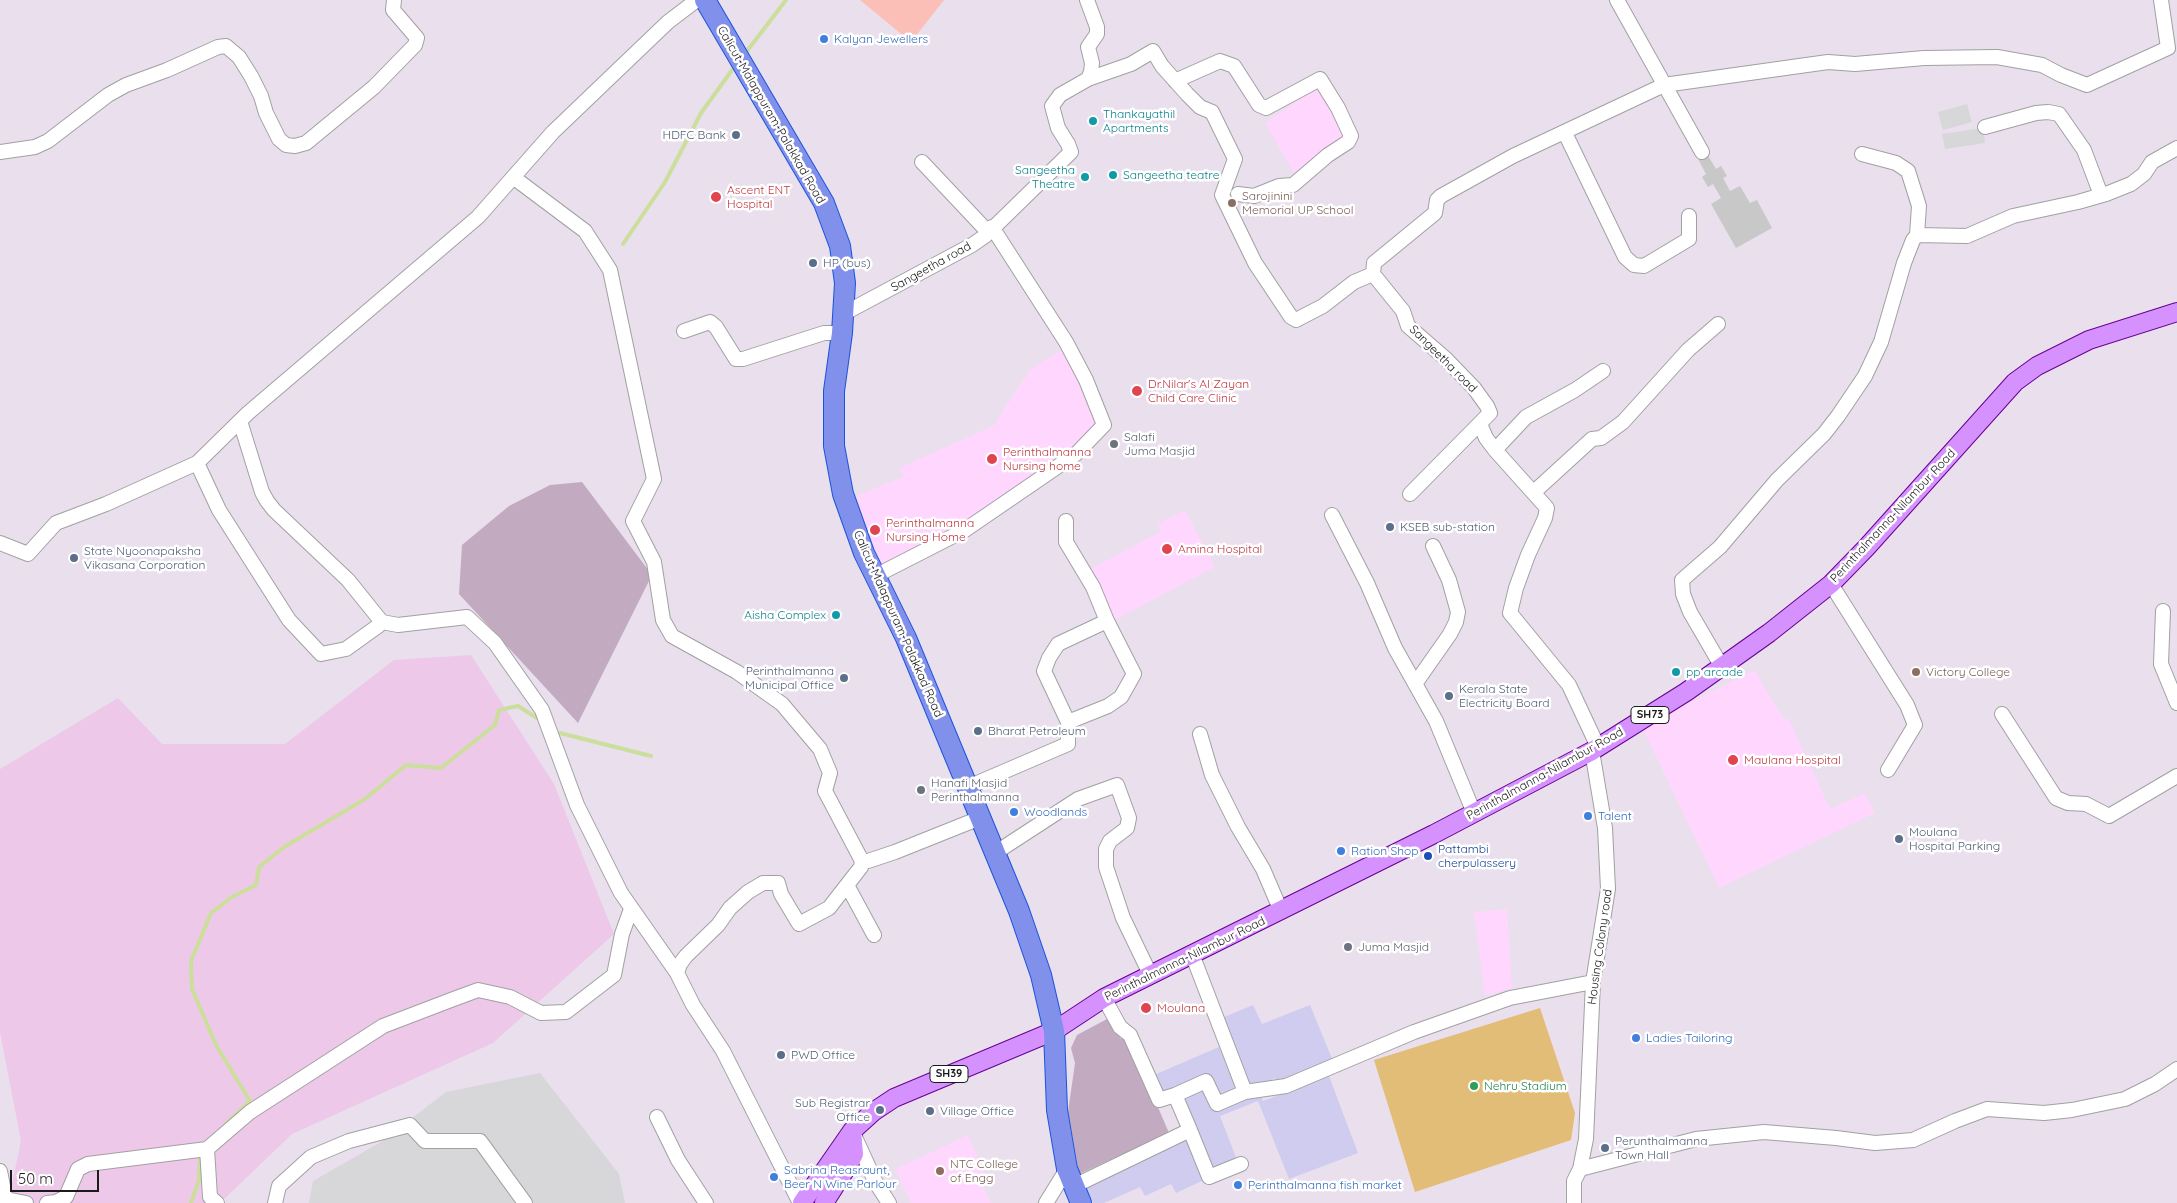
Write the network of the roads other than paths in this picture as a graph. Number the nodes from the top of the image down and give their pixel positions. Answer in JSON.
{"nodes":[{"id":1,"x":394,"y":0,"type":"edge"},
{"id":2,"x":697,"y":0,"type":"edge"},
{"id":3,"x":705,"y":0,"type":"edge"},
{"id":4,"x":1087,"y":0,"type":"edge"},
{"id":5,"x":1617,"y":0,"type":"edge"},
{"id":6,"x":2160,"y":0,"type":"edge"},
{"id":7,"x":2172,"y":46,"type":"edge"},
{"id":8,"x":1088,"y":80,"type":"junction"},
{"id":9,"x":1176,"y":81,"type":"junction"},
{"id":10,"x":1664,"y":85,"type":"junction"},
{"id":11,"x":1985,"y":127,"type":"dead end"},
{"id":12,"x":1565,"y":133,"type":"junction"},
{"id":13,"x":2177,"y":148,"type":"edge"},
{"id":14,"x":0,"y":152,"type":"edge"},
{"id":15,"x":1702,"y":152,"type":"dead end"},
{"id":16,"x":1862,"y":154,"type":"dead end"},
{"id":17,"x":922,"y":162,"type":"dead end"},
{"id":18,"x":513,"y":176,"type":"junction"},
{"id":19,"x":1238,"y":194,"type":"dead end"},
{"id":20,"x":2101,"y":195,"type":"junction"},
{"id":21,"x":1688,"y":216,"type":"dead end"},
{"id":22,"x":990,"y":230,"type":"junction"},
{"id":23,"x":1917,"y":235,"type":"junction"},
{"id":24,"x":1373,"y":274,"type":"junction"},
{"id":25,"x":2177,"y":312,"type":"edge"},
{"id":26,"x":842,"y":323,"type":"junction"},
{"id":27,"x":1718,"y":324,"type":"dead end"},
{"id":28,"x":684,"y":331,"type":"dead end"},
{"id":29,"x":1603,"y":371,"type":"dead end"},
{"id":30,"x":240,"y":421,"type":"junction"},
{"id":31,"x":1480,"y":424,"type":"junction"},
{"id":32,"x":1494,"y":450,"type":"junction"},
{"id":33,"x":197,"y":464,"type":"junction"},
{"id":34,"x":1534,"y":492,"type":"junction"},
{"id":35,"x":1410,"y":494,"type":"dead end"},
{"id":36,"x":1332,"y":515,"type":"dead end"},
{"id":37,"x":1066,"y":521,"type":"dead end"},
{"id":38,"x":0,"y":543,"type":"edge"},
{"id":39,"x":1433,"y":546,"type":"dead end"},
{"id":40,"x":875,"y":576,"type":"junction"},
{"id":41,"x":1831,"y":584,"type":"junction"},
{"id":42,"x":2163,"y":611,"type":"dead end"},
{"id":43,"x":382,"y":622,"type":"junction"},
{"id":44,"x":1108,"y":622,"type":"junction"},
{"id":45,"x":1722,"y":667,"type":"junction"},
{"id":46,"x":2172,"y":672,"type":"edge"},
{"id":47,"x":1415,"y":684,"type":"junction"},
{"id":48,"x":2177,"y":703,"type":"edge"},
{"id":49,"x":2002,"y":714,"type":"dead end"},
{"id":50,"x":1068,"y":722,"type":"junction"},
{"id":51,"x":1200,"y":734,"type":"dead end"},
{"id":52,"x":1595,"y":749,"type":"junction"},
{"id":53,"x":1888,"y":770,"type":"dead end"},
{"id":54,"x":2177,"y":776,"type":"edge"},
{"id":55,"x":968,"y":787,"type":"junction"},
{"id":56,"x":1474,"y":813,"type":"junction"},
{"id":57,"x":980,"y":818,"type":"junction"},
{"id":58,"x":995,"y":853,"type":"junction"},
{"id":59,"x":862,"y":861,"type":"junction"},
{"id":60,"x":847,"y":885,"type":"junction"},
{"id":61,"x":631,"y":909,"type":"junction"},
{"id":62,"x":1281,"y":911,"type":"junction"},
{"id":63,"x":874,"y":935,"type":"dead end"},
{"id":64,"x":1192,"y":954,"type":"junction"},
{"id":65,"x":677,"y":973,"type":"junction"},
{"id":66,"x":1150,"y":974,"type":"junction"},
{"id":67,"x":1593,"y":982,"type":"junction"},
{"id":68,"x":1104,"y":998,"type":"junction"},
{"id":69,"x":1054,"y":1031,"type":"junction"},
{"id":70,"x":2177,"y":1069,"type":"edge"},
{"id":71,"x":1245,"y":1092,"type":"junction"},
{"id":72,"x":1175,"y":1095,"type":"junction"},
{"id":73,"x":657,"y":1117,"type":"dead end"},
{"id":74,"x":1190,"y":1130,"type":"junction"},
{"id":75,"x":852,"y":1131,"type":"junction"},
{"id":76,"x":207,"y":1149,"type":"junction"},
{"id":77,"x":1241,"y":1164,"type":"dead end"},
{"id":78,"x":1580,"y":1169,"type":"junction"},
{"id":79,"x":0,"y":1171,"type":"edge"},
{"id":80,"x":1074,"y":1186,"type":"edge"},
{"id":81,"x":67,"y":1200,"type":"edge"},
{"id":82,"x":3,"y":1201,"type":"edge"},
{"id":83,"x":26,"y":1203,"type":"edge"},
{"id":84,"x":47,"y":1203,"type":"edge"},
{"id":85,"x":217,"y":1203,"type":"edge"},
{"id":86,"x":275,"y":1203,"type":"edge"},
{"id":87,"x":525,"y":1203,"type":"edge"},
{"id":88,"x":706,"y":1203,"type":"edge"},
{"id":89,"x":801,"y":1203,"type":"edge"},
{"id":90,"x":824,"y":1203,"type":"edge"},
{"id":91,"x":889,"y":1203,"type":"edge"},
{"id":92,"x":1046,"y":1203,"type":"edge"},
{"id":93,"x":1574,"y":1203,"type":"edge"}],
"edges":[{"from":1,"to":14,"type":"street"},
{"from":2,"to":18,"type":"street"},
{"from":3,"to":26,"type":"highway","name":"Calicut-Malappuram-Palakkad Road"},
{"from":4,"to":8,"type":"street"},
{"from":5,"to":10,"type":"street"},
{"from":6,"to":7,"type":"street"},
{"from":7,"to":10,"type":"street"},
{"from":8,"to":9,"type":"street","name":"Sangeetha road"},
{"from":8,"to":22,"type":"street","name":"Sangeetha road"},
{"from":9,"to":19,"type":"street"},
{"from":9,"to":24,"type":"street","name":"Sangeetha road"},
{"from":10,"to":12,"type":"street"},
{"from":10,"to":15,"type":"street"},
{"from":11,"to":20,"type":"street"},
{"from":12,"to":21,"type":"street"},
{"from":12,"to":24,"type":"street"},
{"from":13,"to":20,"type":"street"},
{"from":16,"to":23,"type":"street"},
{"from":17,"to":22,"type":"street"},
{"from":18,"to":30,"type":"street"},
{"from":18,"to":59,"type":"street"},
{"from":20,"to":23,"type":"street"},
{"from":22,"to":26,"type":"street","name":"Sangeetha road"},
{"from":22,"to":40,"type":"street"},
{"from":23,"to":45,"type":"street"},
{"from":24,"to":31,"type":"street","name":"Sangeetha road"},
{"from":25,"to":41,"type":"main road","name":"Perinthalmanna-Nilambur Road","number":"SH73"},
{"from":26,"to":28,"type":"street"},
{"from":26,"to":40,"type":"highway","name":"Calicut-Malappuram-Palakkad Road"},
{"from":27,"to":34,"type":"street"},
{"from":29,"to":32,"type":"street"},
{"from":30,"to":33,"type":"street"},
{"from":30,"to":43,"type":"street"},
{"from":31,"to":32,"type":"street"},
{"from":31,"to":35,"type":"street"},
{"from":32,"to":34,"type":"street"},
{"from":33,"to":38,"type":"street"},
{"from":33,"to":43,"type":"street"},
{"from":34,"to":52,"type":"street"},
{"from":36,"to":47,"type":"street"},
{"from":37,"to":44,"type":"street"},
{"from":39,"to":47,"type":"street"},
{"from":40,"to":55,"type":"highway","name":"Calicut-Malappuram-Palakkad Road"},
{"from":41,"to":45,"type":"main road","name":"Perinthalmanna-Nilambur Road","number":"SH73"},
{"from":41,"to":53,"type":"street"},
{"from":42,"to":46,"type":"street"},
{"from":43,"to":61,"type":"street"},
{"from":44,"to":50,"type":"street"},
{"from":44,"to":50,"type":"street"},
{"from":45,"to":52,"type":"main road","name":"Perinthalmanna-Nilambur Road","number":"SH73"},
{"from":46,"to":48,"type":"street"},
{"from":47,"to":56,"type":"street"},
{"from":49,"to":54,"type":"street"},
{"from":50,"to":55,"type":"street"},
{"from":51,"to":62,"type":"street"},
{"from":52,"to":56,"type":"main road","name":"Perinthalmanna-Nilambur Road","number":"SH73"},
{"from":52,"to":67,"type":"street","name":"Housing Colony road"},
{"from":55,"to":57,"type":"highway","name":"Calicut-Malappuram-Palakkad Road"},
{"from":56,"to":62,"type":"main road","name":"Perinthalmanna-Nilambur Road","number":"SH73"},
{"from":57,"to":58,"type":"highway","name":"Calicut-Malappuram-Palakkad Road"},
{"from":57,"to":59,"type":"street"},
{"from":58,"to":66,"type":"street"},
{"from":58,"to":69,"type":"highway","name":"Calicut-Malappuram-Palakkad Road"},
{"from":59,"to":60,"type":"street"},
{"from":60,"to":63,"type":"street"},
{"from":60,"to":65,"type":"street"},
{"from":61,"to":65,"type":"street"},
{"from":61,"to":76,"type":"street"},
{"from":62,"to":64,"type":"main road","name":"Perinthalmanna-Nilambur Road","number":"SH73"},
{"from":64,"to":66,"type":"main road","name":"Perinthalmanna-Nilambur Road","number":"SH73"},
{"from":64,"to":71,"type":"street"},
{"from":65,"to":89,"type":"street"},
{"from":66,"to":68,"type":"main road","name":"Perinthalmanna-Nilambur Road","number":"SH73"},
{"from":67,"to":71,"type":"street"},
{"from":67,"to":78,"type":"street","name":"Housing Colony road"},
{"from":68,"to":69,"type":"main road","name":"Perinthalmanna-Nilambur Road","number":"SH73"},
{"from":68,"to":72,"type":"street"},
{"from":69,"to":75,"type":"main road","number":"SH39"},
{"from":69,"to":80,"type":"highway","name":"Calicut-Malappuram-Palakkad Road"},
{"from":70,"to":78,"type":"street"},
{"from":71,"to":72,"type":"street"},
{"from":72,"to":74,"type":"street"},
{"from":73,"to":88,"type":"street"},
{"from":74,"to":77,"type":"street"},
{"from":74,"to":80,"type":"street"},
{"from":75,"to":89,"type":"main road","number":"SH39"},
{"from":75,"to":90,"type":"main road"},
{"from":75,"to":91,"type":"street"},
{"from":76,"to":81,"type":"street"},
{"from":76,"to":85,"type":"street"},
{"from":78,"to":93,"type":"street","name":"Housing Colony road"},
{"from":79,"to":82,"type":"street"},
{"from":80,"to":92,"type":"street"},
{"from":81,"to":84,"type":"street"},
{"from":82,"to":83,"type":"street"},
{"from":86,"to":87,"type":"street"}]}
